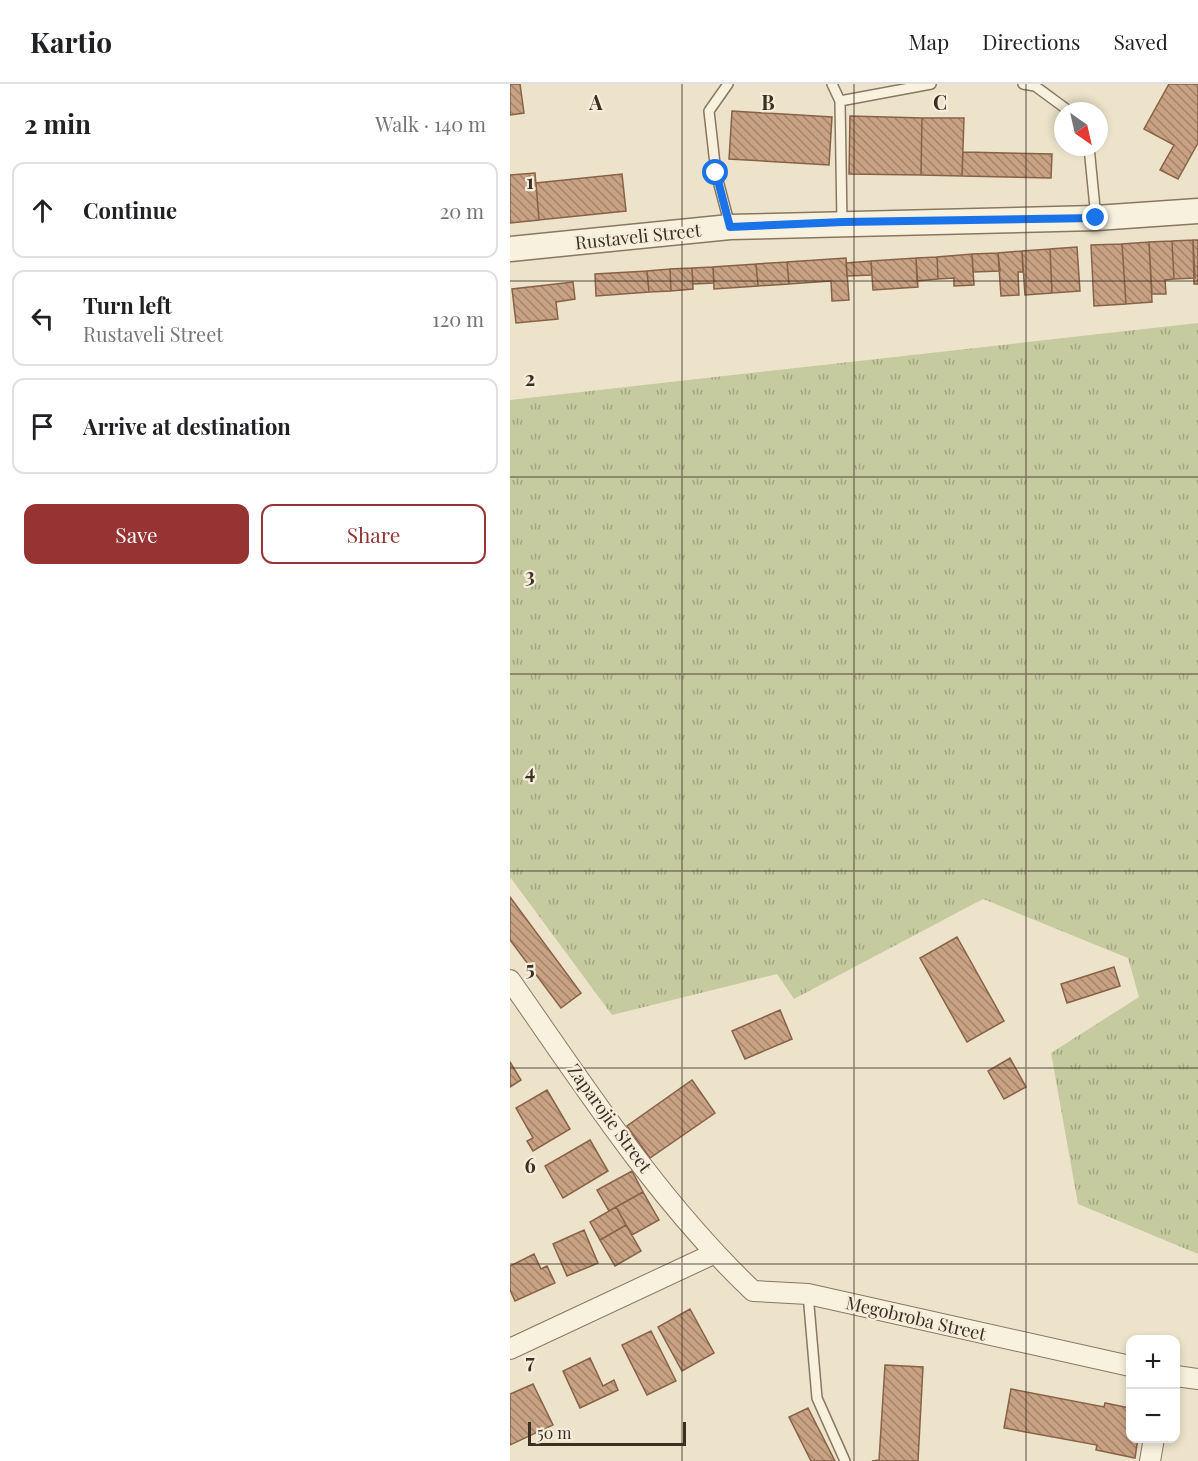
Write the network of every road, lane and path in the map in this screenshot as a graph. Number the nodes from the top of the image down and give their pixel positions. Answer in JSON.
{"nodes":[{"id":1,"x":728,"y":84,"type":"edge"},
{"id":2,"x":832,"y":84,"type":"edge"},
{"id":3,"x":931,"y":84,"type":"edge"},
{"id":4,"x":1023,"y":84,"type":"edge"},
{"id":5,"x":840,"y":101,"type":"junction"},
{"id":6,"x":1057,"y":102,"type":"edge"},
{"id":7,"x":1090,"y":156,"type":"edge"},
{"id":8,"x":1198,"y":211,"type":"edge"},
{"id":9,"x":1096,"y":218,"type":"junction"},
{"id":10,"x":843,"y":222,"type":"junction"},
{"id":11,"x":730,"y":227,"type":"junction"},
{"id":12,"x":510,"y":249,"type":"edge"},
{"id":13,"x":510,"y":981,"type":"edge"},
{"id":14,"x":713,"y":1254,"type":"junction"},
{"id":15,"x":808,"y":1294,"type":"junction"},
{"id":16,"x":510,"y":1349,"type":"edge"},
{"id":17,"x":1126,"y":1365,"type":"edge"},
{"id":18,"x":1180,"y":1377,"type":"edge"},
{"id":19,"x":1198,"y":1379,"type":"edge"},
{"id":20,"x":1153,"y":1443,"type":"edge"},
{"id":21,"x":845,"y":1461,"type":"edge"},
{"id":22,"x":1150,"y":1461,"type":"edge"}],
"edges":[{"from":1,"to":11,"type":"lane"},
{"from":2,"to":5,"type":"lane"},
{"from":3,"to":5,"type":"lane"},
{"from":4,"to":6,"type":"lane"},
{"from":5,"to":10,"type":"lane"},
{"from":7,"to":9,"type":"lane"},
{"from":8,"to":9,"type":"street","name":"Rustaveli Street"},
{"from":9,"to":10,"type":"street","name":"Rustaveli Street"},
{"from":10,"to":11,"type":"street","name":"Rustaveli Street"},
{"from":11,"to":12,"type":"street","name":"Rustaveli Street"},
{"from":13,"to":14,"type":"street","name":"Zaparojie Street"},
{"from":14,"to":15,"type":"street","name":"Megobroba Street"},
{"from":14,"to":16,"type":"street"},
{"from":15,"to":17,"type":"street","name":"Megobroba Street"},
{"from":15,"to":21,"type":"lane"},
{"from":18,"to":19,"type":"street"},
{"from":20,"to":22,"type":"street"}]}
